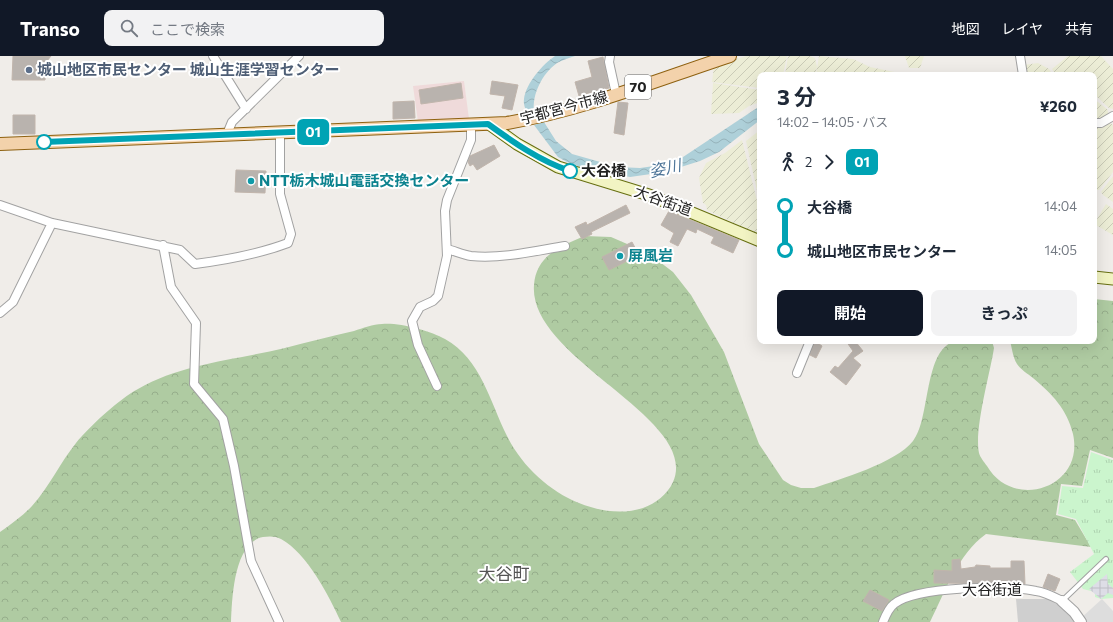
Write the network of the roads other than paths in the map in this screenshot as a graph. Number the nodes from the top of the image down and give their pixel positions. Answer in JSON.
{"nodes":[{"id":1,"x":213,"y":56,"type":"edge"},
{"id":2,"x":299,"y":56,"type":"edge"},
{"id":3,"x":610,"y":56,"type":"edge"},
{"id":4,"x":730,"y":56,"type":"edge"},
{"id":5,"x":1020,"y":56,"type":"edge"},
{"id":6,"x":1023,"y":72,"type":"edge"},
{"id":7,"x":616,"y":94,"type":"junction"},
{"id":8,"x":246,"y":109,"type":"junction"},
{"id":9,"x":1113,"y":116,"type":"edge"},
{"id":10,"x":1097,"y":123,"type":"edge"},
{"id":11,"x":488,"y":124,"type":"junction"},
{"id":12,"x":471,"y":125,"type":"junction"},
{"id":13,"x":280,"y":133,"type":"junction"},
{"id":14,"x":227,"y":134,"type":"junction"},
{"id":15,"x":0,"y":144,"type":"edge"},
{"id":16,"x":0,"y":205,"type":"edge"},
{"id":17,"x":52,"y":223,"type":"junction"},
{"id":18,"x":757,"y":239,"type":"edge"},
{"id":19,"x":163,"y":245,"type":"junction"},
{"id":20,"x":566,"y":246,"type":"dead end"},
{"id":21,"x":447,"y":249,"type":"junction"},
{"id":22,"x":1097,"y":277,"type":"edge"},
{"id":23,"x":1113,"y":279,"type":"edge"},
{"id":24,"x":0,"y":313,"type":"edge"},
{"id":25,"x":809,"y":344,"type":"edge"},
{"id":26,"x":797,"y":373,"type":"dead end"},
{"id":27,"x":437,"y":386,"type":"dead end"},
{"id":28,"x":1106,"y":559,"type":"dead end"},
{"id":29,"x":1062,"y":601,"type":"junction"},
{"id":30,"x":279,"y":622,"type":"edge"},
{"id":31,"x":883,"y":622,"type":"edge"},
{"id":32,"x":1081,"y":622,"type":"edge"}],
"edges":[{"from":1,"to":8,"type":"street"},
{"from":2,"to":8,"type":"street"},
{"from":3,"to":7,"type":"street"},
{"from":4,"to":7,"type":"main road","name":"宇都宮今市線","number":"70"},
{"from":5,"to":6,"type":"street"},
{"from":7,"to":11,"type":"main road","name":"宇都宮今市線","number":"70"},
{"from":8,"to":14,"type":"street"},
{"from":9,"to":10,"type":"street"},
{"from":11,"to":12,"type":"main road","number":"70"},
{"from":11,"to":18,"type":"main road","name":"大谷街道"},
{"from":12,"to":13,"type":"main road","number":"70"},
{"from":12,"to":21,"type":"street"},
{"from":13,"to":14,"type":"main road","number":"70"},
{"from":13,"to":19,"type":"street"},
{"from":14,"to":15,"type":"main road","number":"70"},
{"from":16,"to":17,"type":"street"},
{"from":17,"to":19,"type":"street"},
{"from":17,"to":24,"type":"street"},
{"from":19,"to":30,"type":"street"},
{"from":20,"to":21,"type":"street"},
{"from":21,"to":27,"type":"street"},
{"from":22,"to":23,"type":"main road"},
{"from":25,"to":26,"type":"street"},
{"from":28,"to":29,"type":"lane"},
{"from":29,"to":31,"type":"street","name":"大谷街道"},
{"from":29,"to":32,"type":"street","name":"大谷街道"}]}
